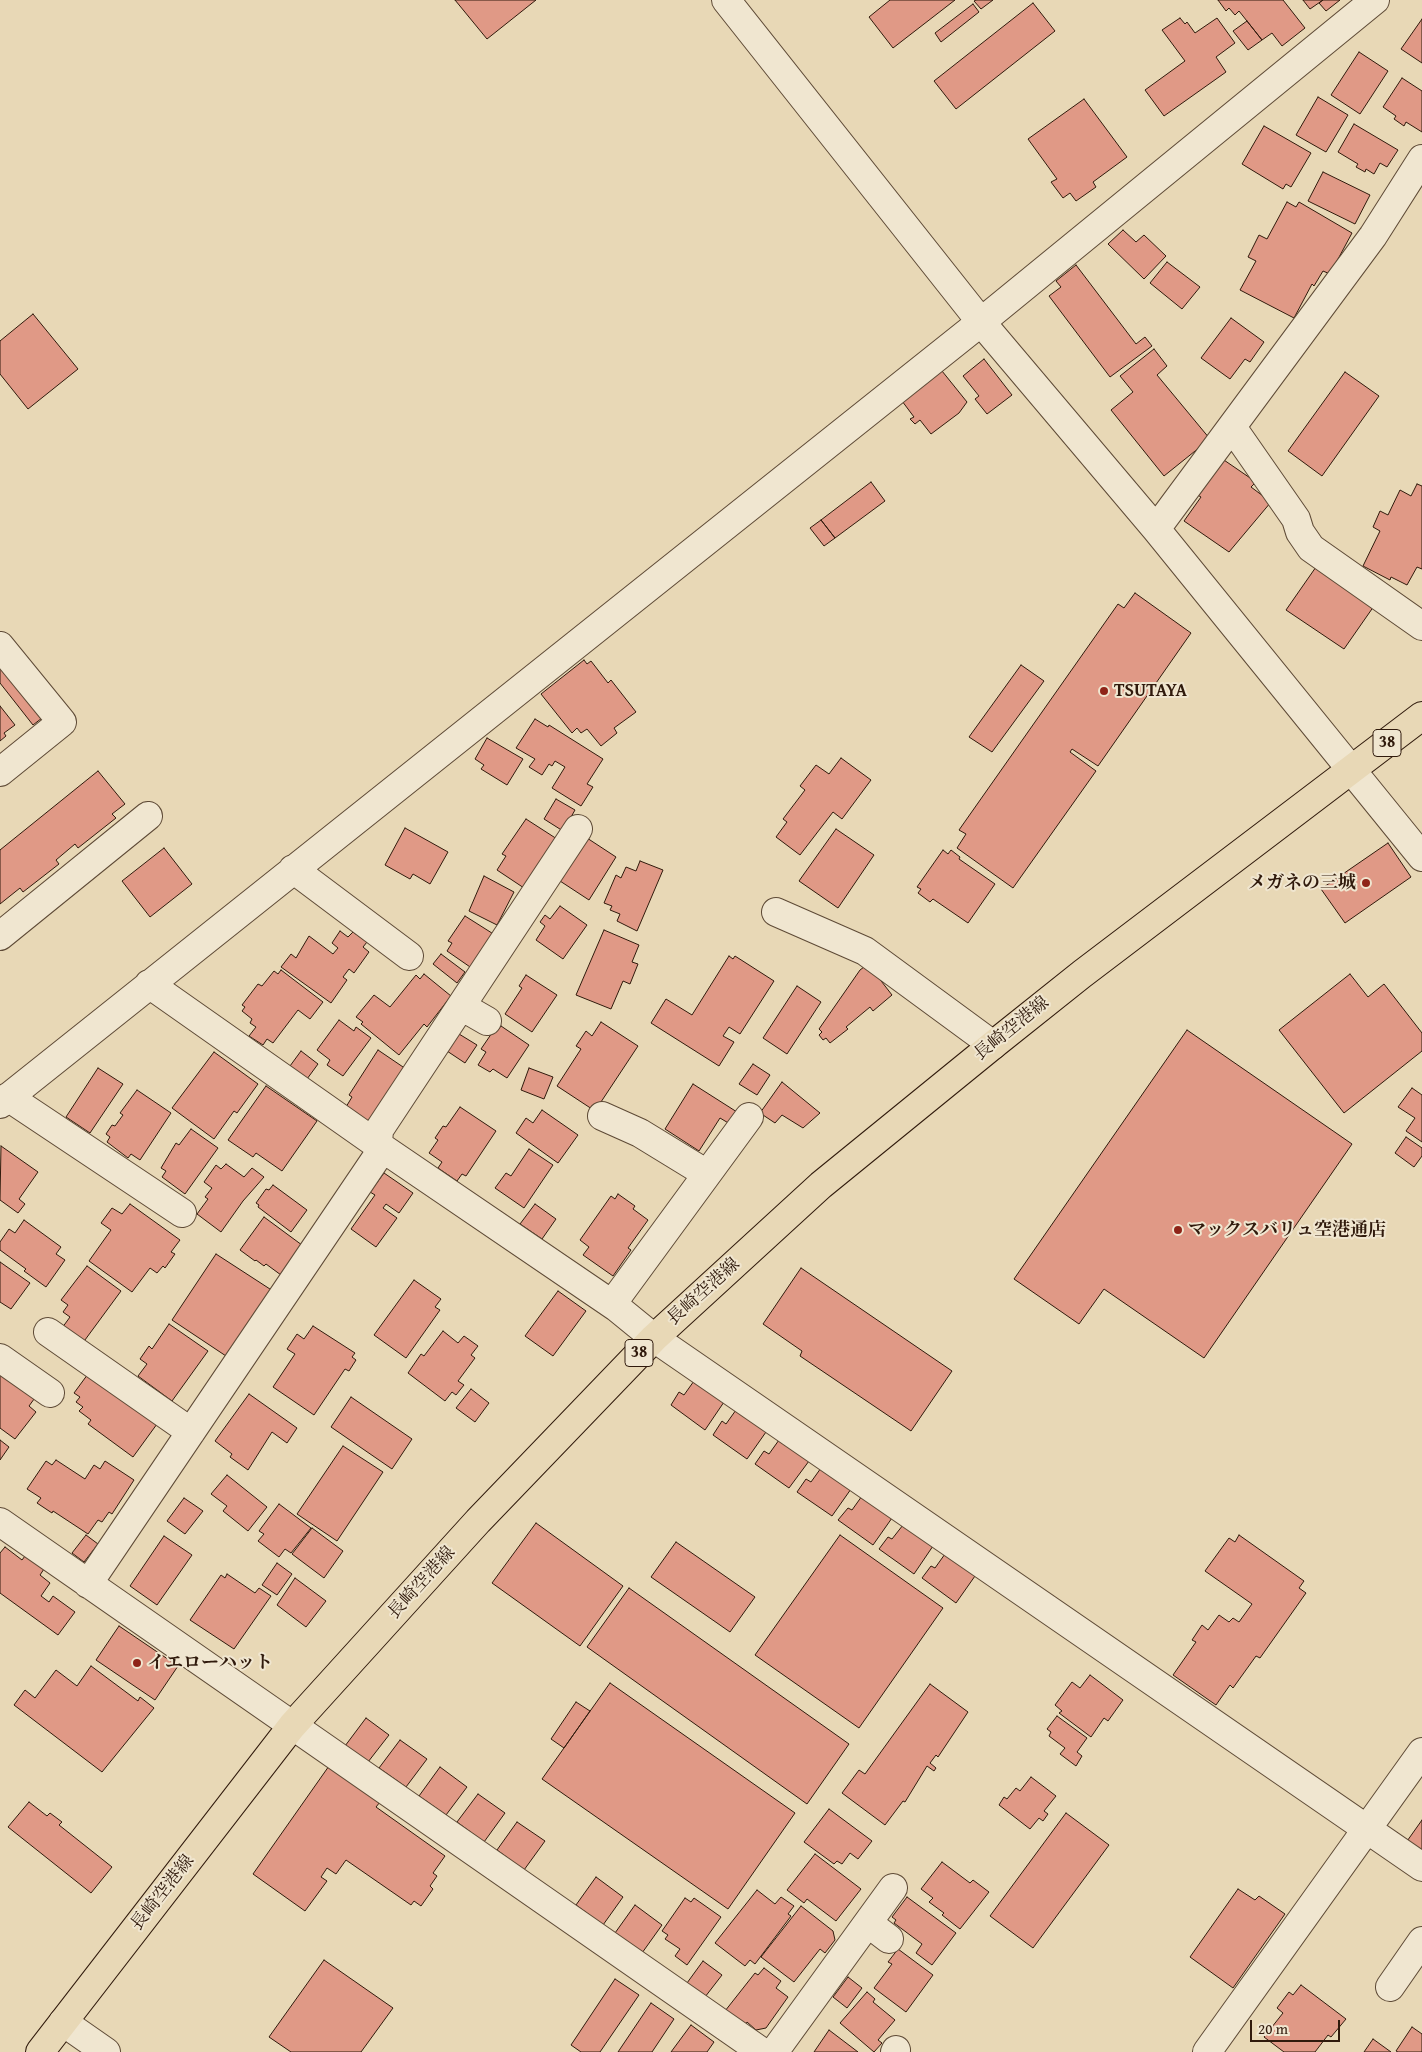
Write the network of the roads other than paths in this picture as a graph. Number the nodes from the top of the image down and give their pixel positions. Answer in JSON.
{"nodes":[{"id":1,"x":726,"y":0,"type":"edge"},
{"id":2,"x":1375,"y":0,"type":"edge"},
{"id":3,"x":1422,"y":159,"type":"edge"},
{"id":4,"x":981,"y":322,"type":"junction"},
{"id":5,"x":1232,"y":427,"type":"junction"},
{"id":6,"x":1156,"y":529,"type":"junction"},
{"id":7,"x":1422,"y":626,"type":"edge"},
{"id":8,"x":0,"y":646,"type":"edge"},
{"id":9,"x":1422,"y":716,"type":"edge"},
{"id":10,"x":1351,"y":770,"type":"junction"},
{"id":11,"x":0,"y":772,"type":"edge"},
{"id":12,"x":148,"y":816,"type":"dead end"},
{"id":13,"x":578,"y":829,"type":"dead end"},
{"id":14,"x":1422,"y":857,"type":"edge"},
{"id":15,"x":293,"y":869,"type":"junction"},
{"id":16,"x":776,"y":912,"type":"dead end"},
{"id":17,"x":0,"y":936,"type":"edge"},
{"id":18,"x":409,"y":956,"type":"dead end"},
{"id":19,"x":149,"y":984,"type":"junction"},
{"id":20,"x":461,"y":1006,"type":"junction"},
{"id":21,"x":487,"y":1021,"type":"dead end"},
{"id":22,"x":992,"y":1045,"type":"junction"},
{"id":23,"x":4,"y":1100,"type":"edge"},
{"id":24,"x":602,"y":1116,"type":"dead end"},
{"id":25,"x":748,"y":1117,"type":"dead end"},
{"id":26,"x":378,"y":1145,"type":"junction"},
{"id":27,"x":707,"y":1174,"type":"junction"},
{"id":28,"x":182,"y":1213,"type":"dead end"},
{"id":29,"x":612,"y":1304,"type":"junction"},
{"id":30,"x":48,"y":1332,"type":"dead end"},
{"id":31,"x":654,"y":1338,"type":"junction"},
{"id":32,"x":0,"y":1358,"type":"edge"},
{"id":33,"x":50,"y":1393,"type":"dead end"},
{"id":34,"x":191,"y":1432,"type":"junction"},
{"id":35,"x":0,"y":1522,"type":"edge"},
{"id":36,"x":88,"y":1584,"type":"junction"},
{"id":37,"x":292,"y":1726,"type":"junction"},
{"id":38,"x":1422,"y":1752,"type":"edge"},
{"id":39,"x":1366,"y":1829,"type":"junction"},
{"id":40,"x":1422,"y":1867,"type":"edge"},
{"id":41,"x":893,"y":1888,"type":"dead end"},
{"id":42,"x":1422,"y":1941,"type":"edge"},
{"id":43,"x":1390,"y":1987,"type":"dead end"},
{"id":44,"x":63,"y":2022,"type":"junction"},
{"id":45,"x":40,"y":2052,"type":"edge"},
{"id":46,"x":106,"y":2052,"type":"edge"},
{"id":47,"x":762,"y":2052,"type":"edge"},
{"id":48,"x":774,"y":2052,"type":"edge"},
{"id":49,"x":1207,"y":2052,"type":"edge"}],
"edges":[{"from":1,"to":4,"type":"street"},
{"from":2,"to":4,"type":"street"},
{"from":3,"to":5,"type":"street"},
{"from":4,"to":6,"type":"street"},
{"from":4,"to":15,"type":"street"},
{"from":5,"to":6,"type":"street"},
{"from":5,"to":7,"type":"street"},
{"from":6,"to":10,"type":"street"},
{"from":8,"to":11,"type":"street"},
{"from":9,"to":10,"type":"main road","name":"長崎空港線","number":"38"},
{"from":10,"to":14,"type":"street"},
{"from":10,"to":22,"type":"main road","name":"長崎空港線","number":"38"},
{"from":12,"to":17,"type":"street"},
{"from":13,"to":20,"type":"street"},
{"from":15,"to":18,"type":"street"},
{"from":15,"to":19,"type":"street"},
{"from":16,"to":22,"type":"street"},
{"from":19,"to":23,"type":"street"},
{"from":19,"to":26,"type":"street"},
{"from":20,"to":21,"type":"street"},
{"from":20,"to":26,"type":"street"},
{"from":22,"to":31,"type":"main road","name":"長崎空港線","number":"38"},
{"from":23,"to":28,"type":"street"},
{"from":24,"to":27,"type":"street"},
{"from":25,"to":27,"type":"street"},
{"from":26,"to":29,"type":"street"},
{"from":26,"to":34,"type":"street"},
{"from":27,"to":29,"type":"street"},
{"from":29,"to":31,"type":"street"},
{"from":30,"to":34,"type":"street"},
{"from":31,"to":37,"type":"main road","name":"長崎空港線","number":"38"},
{"from":31,"to":39,"type":"street"},
{"from":32,"to":33,"type":"street"},
{"from":34,"to":36,"type":"street"},
{"from":35,"to":36,"type":"street"},
{"from":36,"to":37,"type":"street"},
{"from":37,"to":44,"type":"main road","name":"長崎空港線","number":"38"},
{"from":37,"to":47,"type":"street"},
{"from":38,"to":39,"type":"street"},
{"from":39,"to":40,"type":"street"},
{"from":39,"to":49,"type":"street"},
{"from":41,"to":48,"type":"street"},
{"from":42,"to":43,"type":"street"},
{"from":44,"to":45,"type":"main road","name":"長崎空港線","number":"38"},
{"from":44,"to":46,"type":"street"}]}
